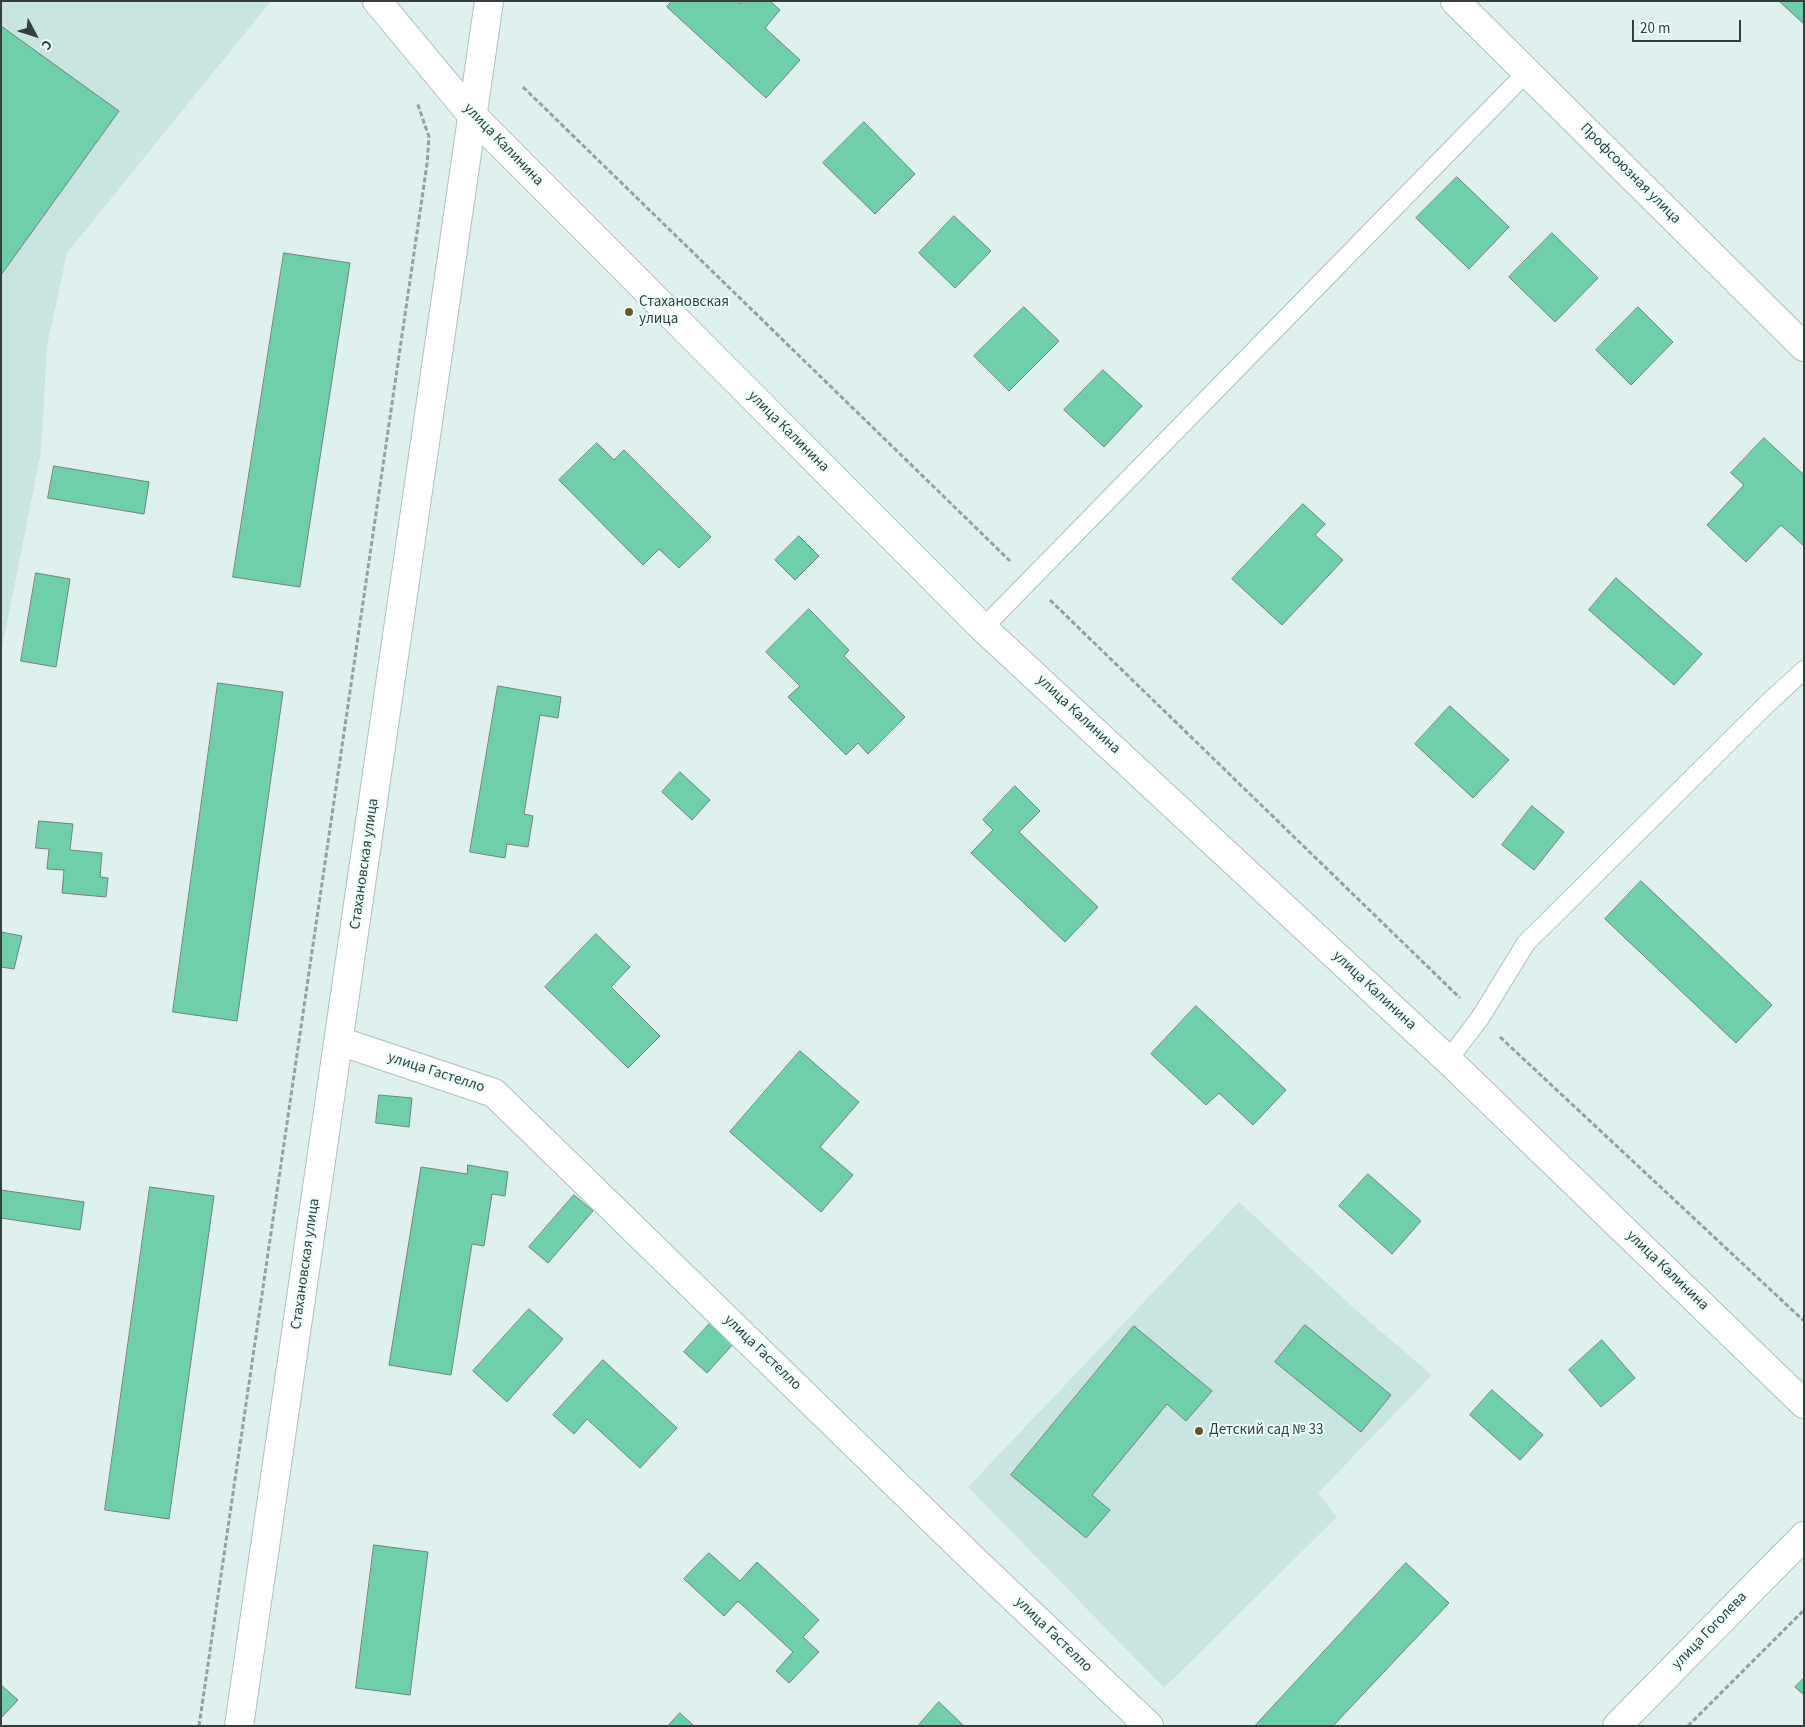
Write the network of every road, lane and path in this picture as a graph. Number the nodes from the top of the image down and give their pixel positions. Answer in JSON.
{"nodes":[{"id":1,"x":377,"y":1,"type":"edge"},
{"id":2,"x":489,"y":1,"type":"edge"},
{"id":3,"x":1455,"y":1,"type":"edge"},
{"id":4,"x":1528,"y":72,"type":"junction"},
{"id":5,"x":523,"y":87,"type":"dead end"},
{"id":6,"x":415,"y":96,"type":"dead end"},
{"id":7,"x":471,"y":114,"type":"junction"},
{"id":8,"x":1804,"y":347,"type":"edge"},
{"id":9,"x":1030,"y":581,"type":"junction"},
{"id":10,"x":983,"y":628,"type":"junction"},
{"id":11,"x":1804,"y":670,"type":"edge"},
{"id":12,"x":1480,"y":1018,"type":"junction"},
{"id":13,"x":339,"y":1041,"type":"junction"},
{"id":14,"x":1448,"y":1060,"type":"junction"},
{"id":15,"x":1804,"y":1322,"type":"edge"},
{"id":16,"x":1804,"y":1404,"type":"edge"},
{"id":17,"x":1804,"y":1536,"type":"edge"},
{"id":18,"x":1804,"y":1610,"type":"edge"},
{"id":19,"x":199,"y":1726,"type":"edge"},
{"id":20,"x":239,"y":1726,"type":"edge"},
{"id":21,"x":1149,"y":1726,"type":"edge"},
{"id":22,"x":1617,"y":1726,"type":"edge"},
{"id":23,"x":1688,"y":1726,"type":"edge"}],
"edges":[{"from":1,"to":7,"type":"street","name":"улица Калинина"},
{"from":2,"to":7,"type":"street","name":"Стахановская улица"},
{"from":3,"to":4,"type":"street","name":"Профсоюзная улица"},
{"from":4,"to":8,"type":"street","name":"Профсоюзная улица"},
{"from":4,"to":9,"type":"lane"},
{"from":5,"to":9,"type":"path"},
{"from":6,"to":19,"type":"path"},
{"from":7,"to":10,"type":"street","name":"улица Калинина"},
{"from":7,"to":13,"type":"street","name":"Стахановская улица"},
{"from":9,"to":10,"type":"lane"},
{"from":9,"to":12,"type":"path"},
{"from":10,"to":14,"type":"street","name":"улица Калинина"},
{"from":11,"to":12,"type":"lane"},
{"from":12,"to":14,"type":"lane"},
{"from":12,"to":15,"type":"path"},
{"from":13,"to":20,"type":"street","name":"Стахановская улица"},
{"from":13,"to":21,"type":"street","name":"улица Гастелло"},
{"from":14,"to":16,"type":"street","name":"улица Калинина"},
{"from":17,"to":22,"type":"street","name":"улица Гоголева"},
{"from":18,"to":23,"type":"path"}]}
